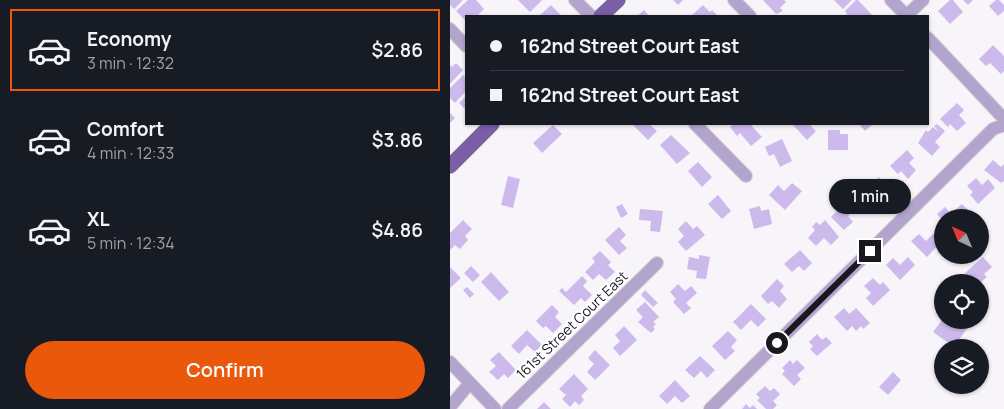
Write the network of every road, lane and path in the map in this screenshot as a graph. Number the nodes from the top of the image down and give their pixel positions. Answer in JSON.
{"nodes":[{"id":1,"x":575,"y":0,"type":"edge"},
{"id":2,"x":618,"y":0,"type":"edge"},
{"id":3,"x":734,"y":0,"type":"edge"},
{"id":4,"x":891,"y":0,"type":"edge"},
{"id":5,"x":923,"y":0,"type":"edge"},
{"id":6,"x":590,"y":15,"type":"edge"},
{"id":7,"x":602,"y":15,"type":"edge"},
{"id":8,"x":749,"y":15,"type":"edge"},
{"id":9,"x":906,"y":15,"type":"edge"},
{"id":10,"x":908,"y":15,"type":"edge"},
{"id":11,"x":450,"y":29,"type":"edge"},
{"id":12,"x":929,"y":39,"type":"edge"},
{"id":13,"x":465,"y":45,"type":"edge"},
{"id":14,"x":1004,"y":118,"type":"edge"},
{"id":15,"x":491,"y":125,"type":"edge"},
{"id":16,"x":696,"y":125,"type":"edge"},
{"id":17,"x":1004,"y":125,"type":"edge"},
{"id":18,"x":450,"y":166,"type":"edge"},
{"id":19,"x":746,"y":176,"type":"dead end"},
{"id":20,"x":657,"y":263,"type":"dead end"},
{"id":21,"x":450,"y":362,"type":"edge"},
{"id":22,"x":469,"y":384,"type":"junction"},
{"id":23,"x":450,"y":406,"type":"edge"},
{"id":24,"x":495,"y":409,"type":"edge"},
{"id":25,"x":508,"y":409,"type":"edge"},
{"id":26,"x":710,"y":409,"type":"edge"}],
"edges":[{"from":1,"to":6,"type":"street"},
{"from":2,"to":7,"type":"main road"},
{"from":3,"to":8,"type":"street"},
{"from":4,"to":9,"type":"street"},
{"from":5,"to":10,"type":"street"},
{"from":11,"to":13,"type":"street"},
{"from":12,"to":14,"type":"street"},
{"from":15,"to":18,"type":"main road"},
{"from":16,"to":19,"type":"street"},
{"from":17,"to":26,"type":"street"},
{"from":20,"to":25,"type":"street","name":"161st Street Court East"},
{"from":21,"to":22,"type":"street"},
{"from":22,"to":23,"type":"street"},
{"from":22,"to":24,"type":"street"}]}
